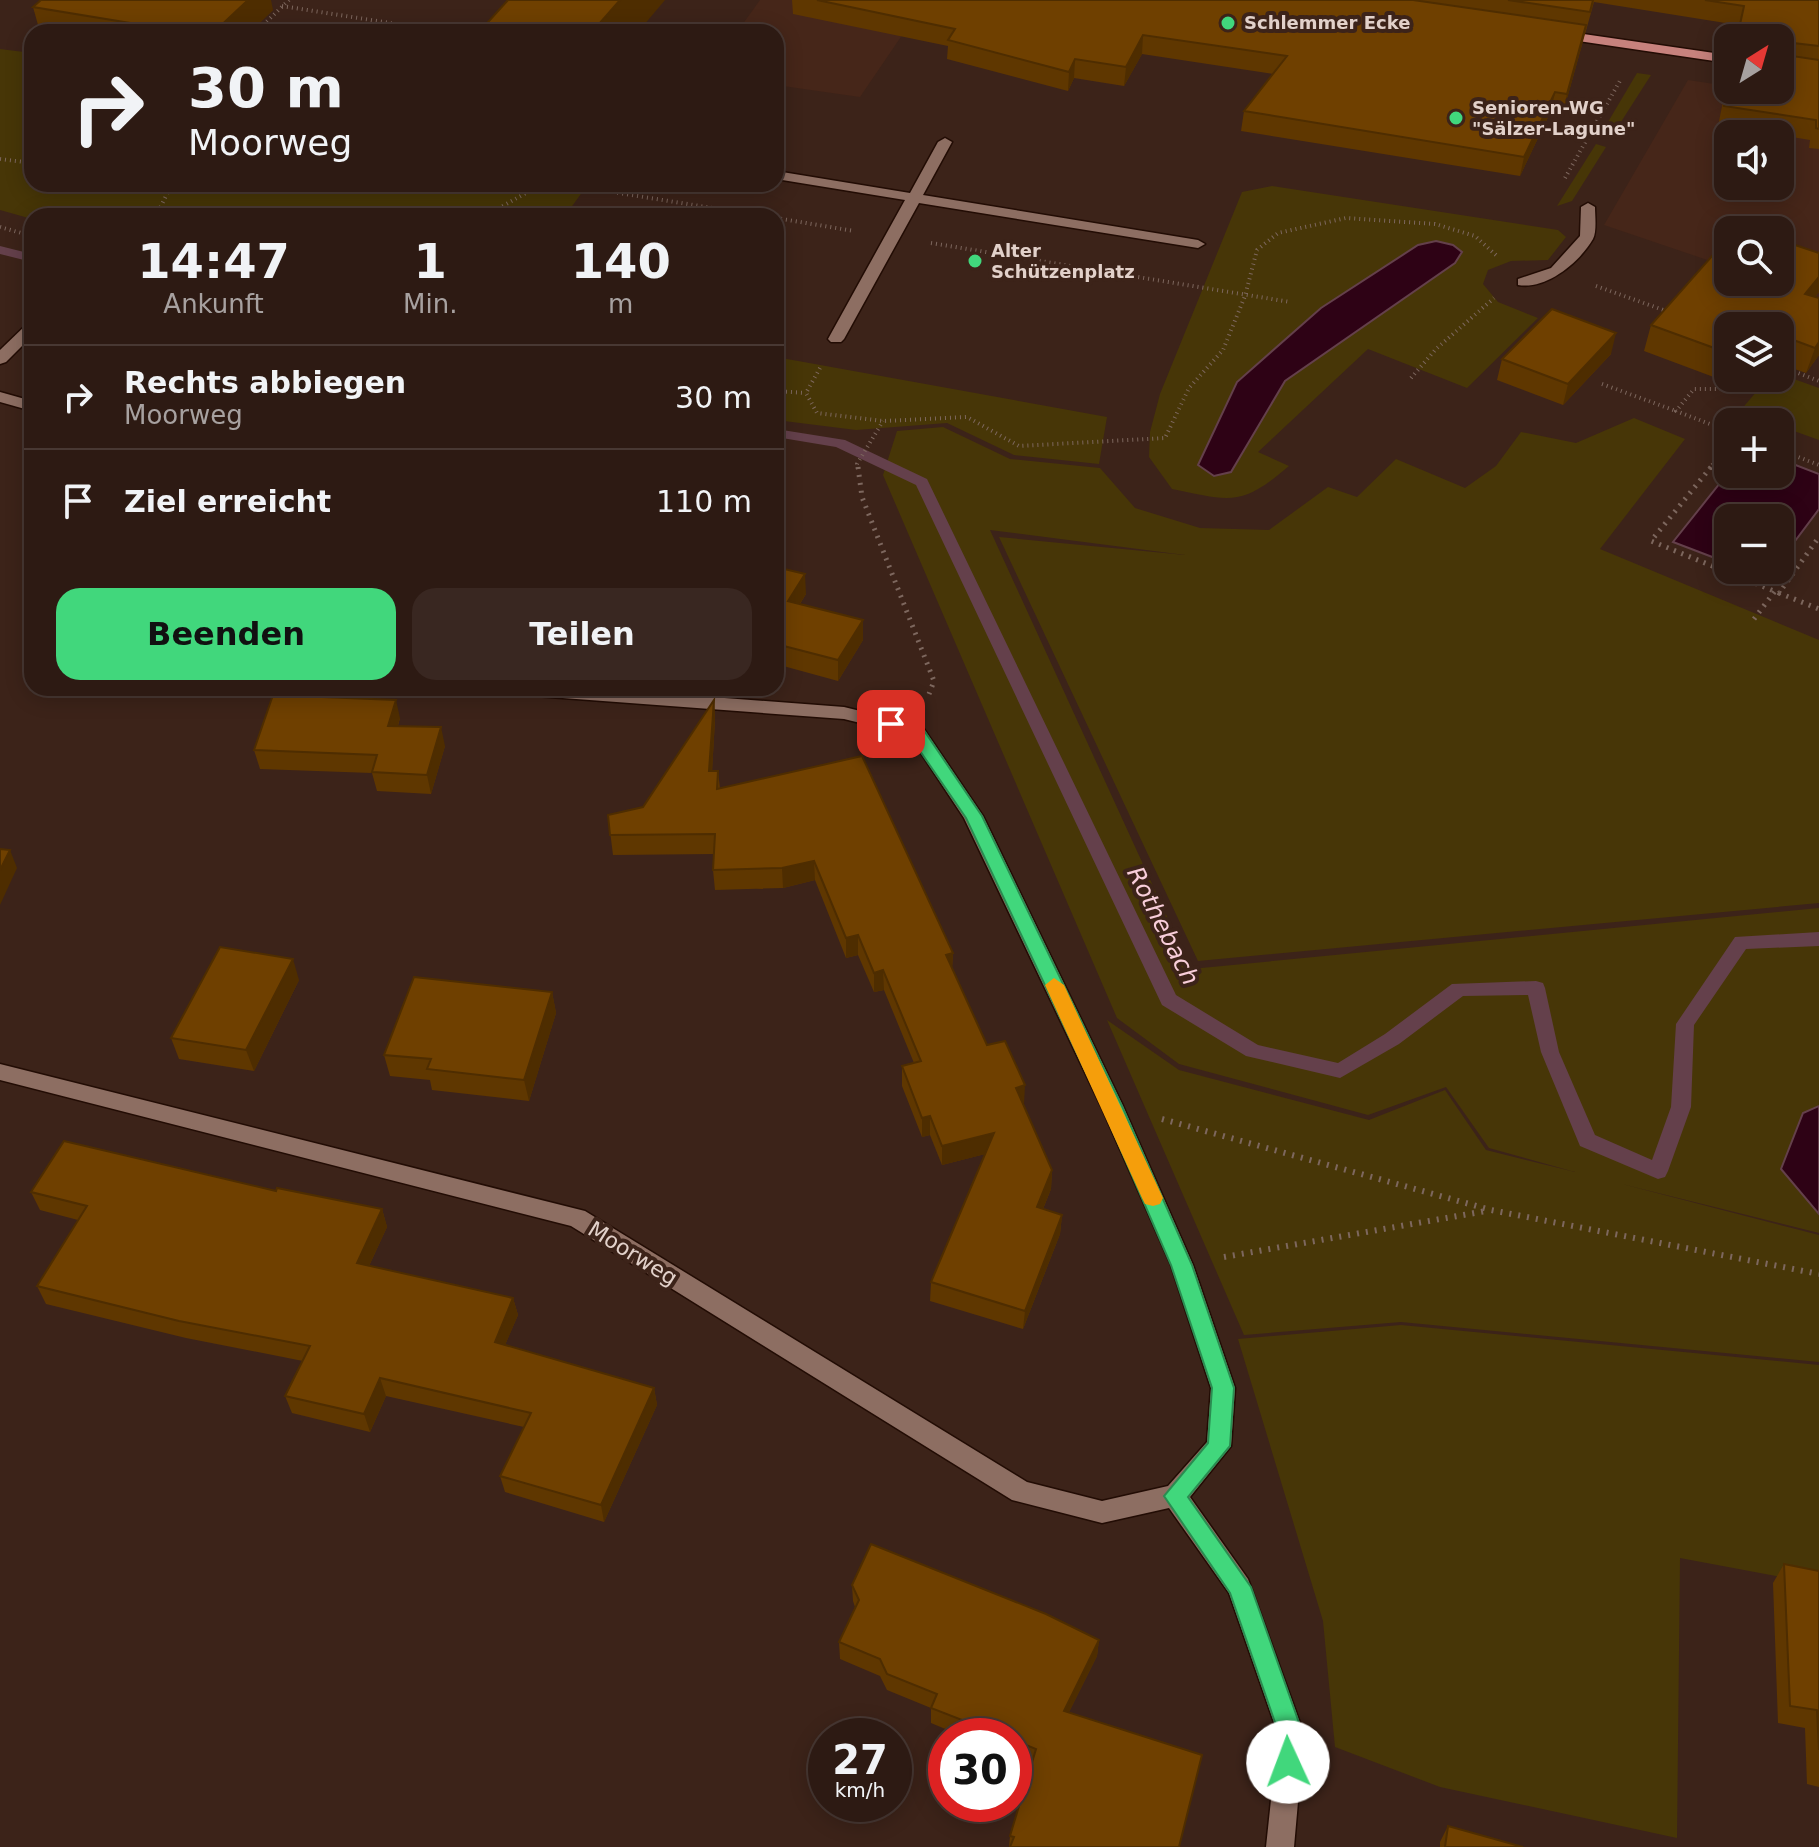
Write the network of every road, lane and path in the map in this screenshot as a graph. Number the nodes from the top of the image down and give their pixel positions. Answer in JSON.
{"nodes":[{"id":1,"x":289,"y":0,"type":"edge"},
{"id":2,"x":282,"y":6,"type":"junction"},
{"id":3,"x":264,"y":24,"type":"edge"},
{"id":4,"x":396,"y":24,"type":"edge"},
{"id":5,"x":1548,"y":32,"type":"edge"},
{"id":6,"x":1714,"y":57,"type":"edge"},
{"id":7,"x":1627,"y":68,"type":"dead end"},
{"id":8,"x":945,"y":142,"type":"dead end"},
{"id":9,"x":0,"y":159,"type":"edge"},
{"id":10,"x":24,"y":162,"type":"edge"},
{"id":11,"x":784,"y":176,"type":"edge"},
{"id":12,"x":1564,"y":180,"type":"dead end"},
{"id":13,"x":528,"y":192,"type":"edge"},
{"id":14,"x":613,"y":192,"type":"edge"},
{"id":15,"x":915,"y":197,"type":"junction"},
{"id":16,"x":1588,"y":207,"type":"dead end"},
{"id":17,"x":499,"y":208,"type":"edge"},
{"id":18,"x":712,"y":208,"type":"edge"},
{"id":19,"x":784,"y":219,"type":"edge"},
{"id":20,"x":0,"y":227,"type":"edge"},
{"id":21,"x":24,"y":234,"type":"edge"},
{"id":22,"x":893,"y":237,"type":"junction"},
{"id":23,"x":1198,"y":244,"type":"dead end"},
{"id":24,"x":1556,"y":271,"type":"junction"},
{"id":25,"x":1523,"y":282,"type":"junction"},
{"id":26,"x":1245,"y":296,"type":"junction"},
{"id":27,"x":1290,"y":302,"type":"dead end"},
{"id":28,"x":1674,"y":314,"type":"edge"},
{"id":29,"x":24,"y":335,"type":"edge"},
{"id":30,"x":836,"y":339,"type":"joint"},
{"id":31,"x":0,"y":359,"type":"edge"},
{"id":32,"x":1794,"y":371,"type":"edge"},
{"id":33,"x":1411,"y":378,"type":"dead end"},
{"id":34,"x":1819,"y":381,"type":"edge"},
{"id":35,"x":1602,"y":384,"type":"dead end"},
{"id":36,"x":1714,"y":389,"type":"edge"},
{"id":37,"x":784,"y":392,"type":"edge"},
{"id":38,"x":806,"y":393,"type":"junction"},
{"id":39,"x":0,"y":397,"type":"edge"},
{"id":40,"x":24,"y":404,"type":"edge"},
{"id":41,"x":1676,"y":411,"type":"junction"},
{"id":42,"x":883,"y":421,"type":"junction"},
{"id":43,"x":1714,"y":426,"type":"edge"},
{"id":44,"x":1794,"y":455,"type":"edge"},
{"id":45,"x":1714,"y":463,"type":"edge"},
{"id":46,"x":1819,"y":465,"type":"edge"},
{"id":47,"x":1819,"y":537,"type":"edge"},
{"id":48,"x":1777,"y":592,"type":"junction"},
{"id":49,"x":1819,"y":609,"type":"edge"},
{"id":50,"x":1754,"y":619,"type":"dead end"},
{"id":51,"x":616,"y":696,"type":"edge"},
{"id":52,"x":915,"y":730,"type":"junction"},
{"id":53,"x":0,"y":1072,"type":"edge"},
{"id":54,"x":1112,"y":1106,"type":"junction"},
{"id":55,"x":1491,"y":1210,"type":"junction"},
{"id":56,"x":1182,"y":1265,"type":"junction"},
{"id":57,"x":1819,"y":1274,"type":"edge"},
{"id":58,"x":1175,"y":1496,"type":"junction"},
{"id":59,"x":1280,"y":1847,"type":"edge"}],
"edges":[{"from":1,"to":2,"type":"path"},
{"from":2,"to":3,"type":"path"},
{"from":2,"to":4,"type":"path"},
{"from":5,"to":6,"type":"main road"},
{"from":7,"to":12,"type":"path"},
{"from":8,"to":15,"type":"street"},
{"from":9,"to":10,"type":"path"},
{"from":11,"to":15,"type":"street"},
{"from":13,"to":17,"type":"path"},
{"from":14,"to":18,"type":"path"},
{"from":15,"to":22,"type":"street"},
{"from":15,"to":23,"type":"street"},
{"from":16,"to":24,"type":"street"},
{"from":19,"to":22,"type":"path"},
{"from":20,"to":21,"type":"path"},
{"from":22,"to":26,"type":"path"},
{"from":22,"to":30,"type":"street"},
{"from":24,"to":25,"type":"street"},
{"from":24,"to":28,"type":"path"},
{"from":25,"to":26,"type":"path"},
{"from":25,"to":33,"type":"path"},
{"from":26,"to":27,"type":"path"},
{"from":26,"to":42,"type":"path"},
{"from":29,"to":31,"type":"street"},
{"from":30,"to":38,"type":"path"},
{"from":32,"to":34,"type":"path"},
{"from":35,"to":41,"type":"path"},
{"from":36,"to":41,"type":"path"},
{"from":37,"to":38,"type":"path"},
{"from":38,"to":42,"type":"path"},
{"from":39,"to":40,"type":"street"},
{"from":41,"to":43,"type":"path"},
{"from":42,"to":52,"type":"path"},
{"from":44,"to":46,"type":"path"},
{"from":45,"to":48,"type":"path"},
{"from":47,"to":48,"type":"path"},
{"from":48,"to":49,"type":"path"},
{"from":48,"to":50,"type":"path"},
{"from":51,"to":52,"type":"street"},
{"from":52,"to":54,"type":"street"},
{"from":53,"to":58,"type":"street","name":"Moorweg"},
{"from":54,"to":55,"type":"path"},
{"from":54,"to":56,"type":"street"},
{"from":55,"to":56,"type":"path"},
{"from":55,"to":57,"type":"path"},
{"from":56,"to":58,"type":"street"},
{"from":58,"to":59,"type":"street"}]}
